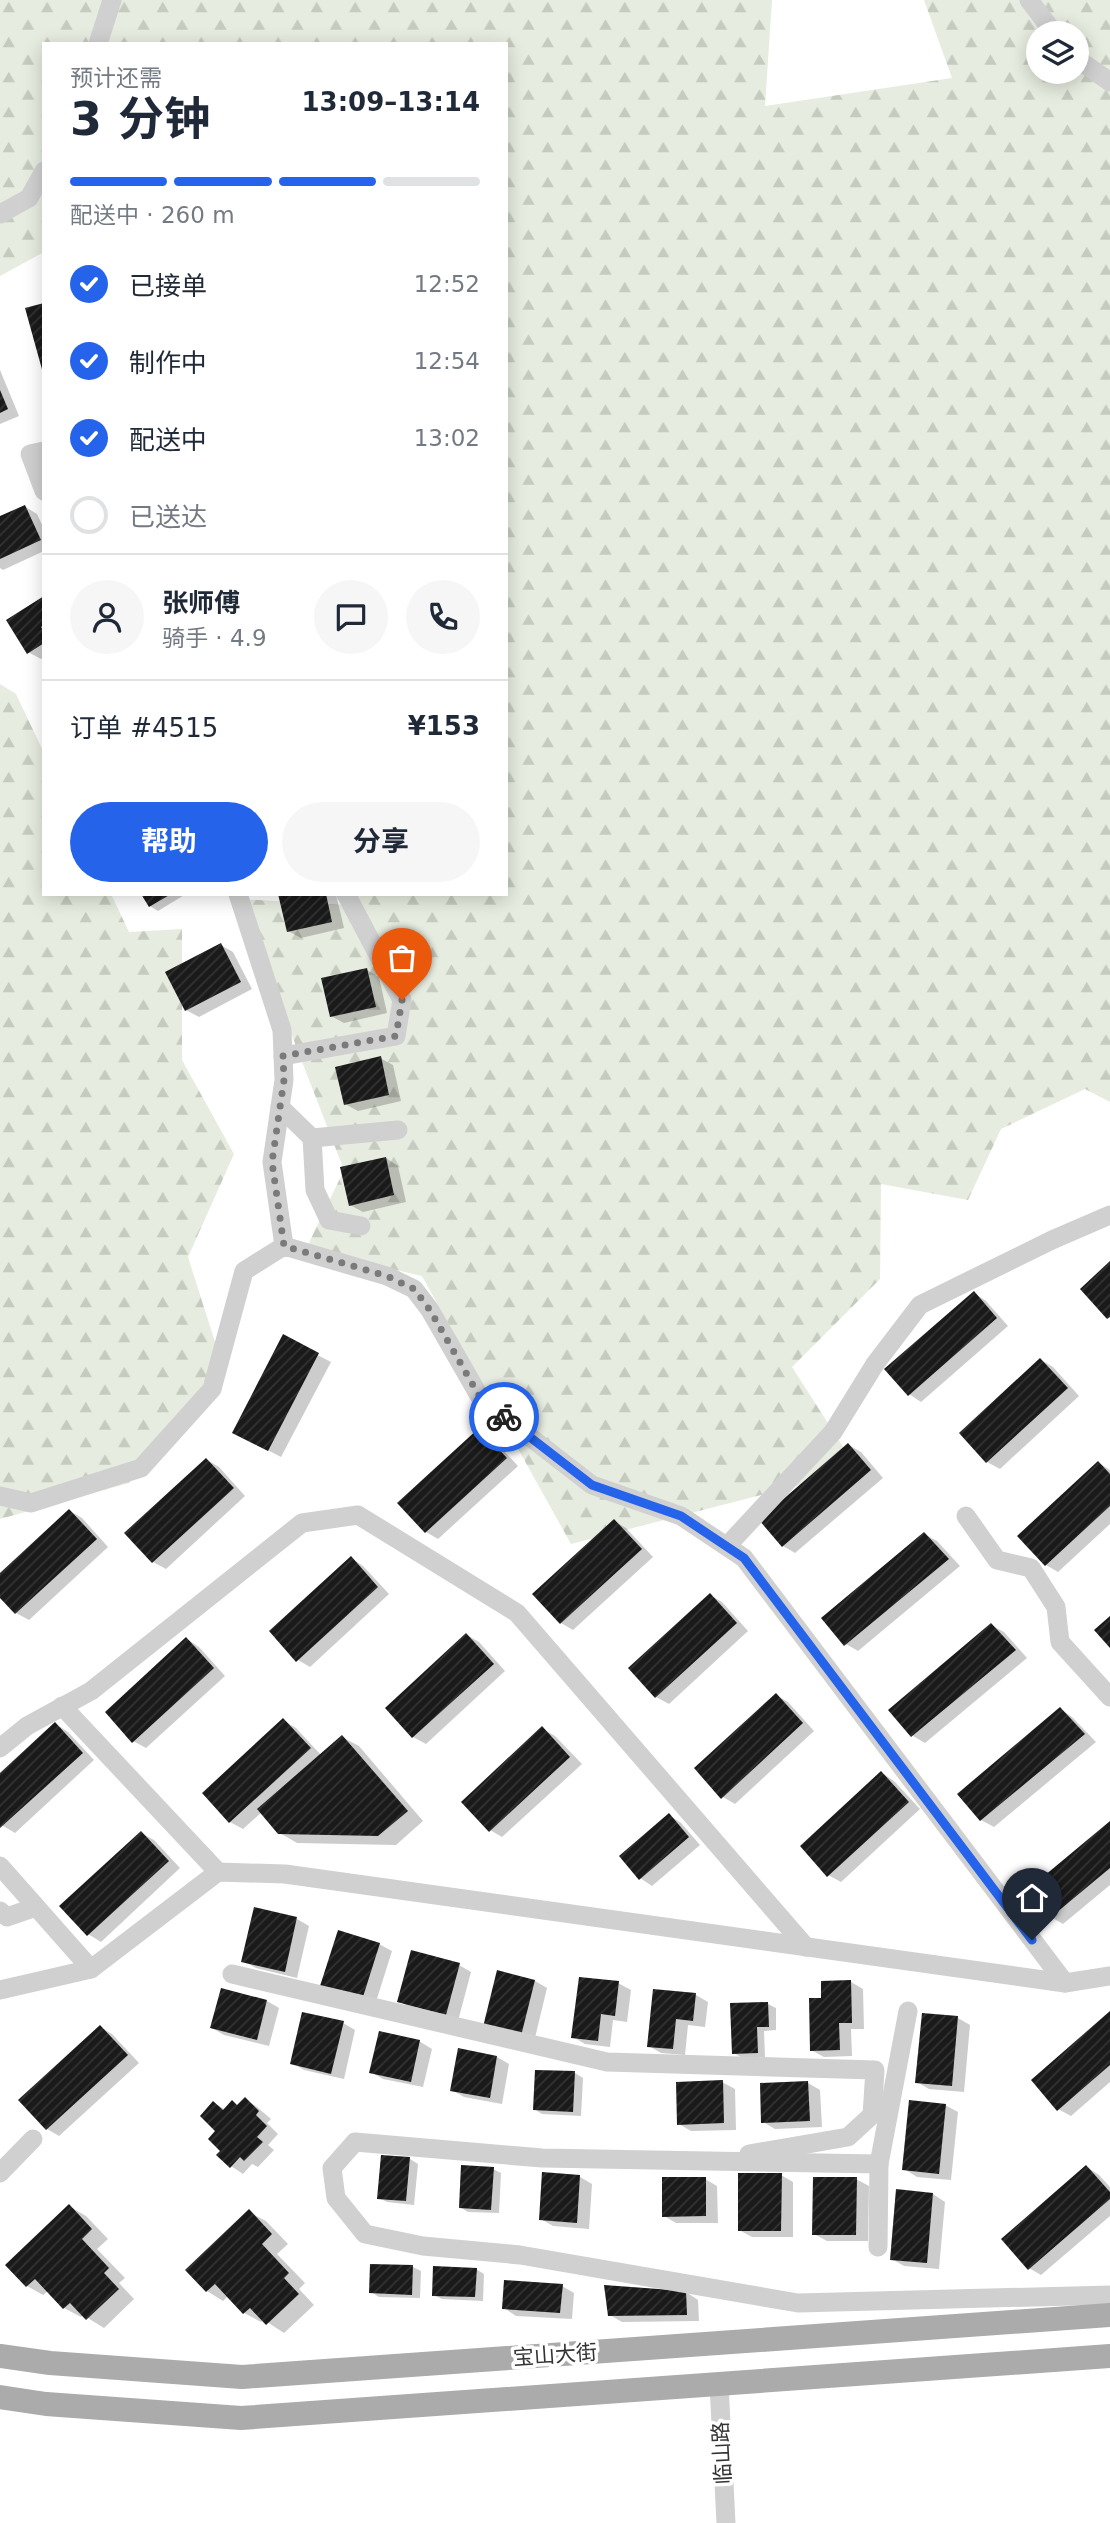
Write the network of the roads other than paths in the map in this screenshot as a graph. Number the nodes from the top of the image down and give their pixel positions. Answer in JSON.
{"nodes":[{"id":1,"x":112,"y":0,"type":"edge"},
{"id":2,"x":1030,"y":0,"type":"edge"},
{"id":3,"x":1045,"y":21,"type":"edge"},
{"id":4,"x":99,"y":42,"type":"edge"},
{"id":5,"x":1089,"y":67,"type":"edge"},
{"id":6,"x":1110,"y":82,"type":"edge"},
{"id":7,"x":42,"y":175,"type":"edge"},
{"id":8,"x":0,"y":214,"type":"edge"},
{"id":9,"x":42,"y":451,"type":"edge"},
{"id":10,"x":42,"y":486,"type":"edge"},
{"id":11,"x":239,"y":896,"type":"edge"},
{"id":12,"x":347,"y":896,"type":"edge"},
{"id":13,"x":283,"y":1056,"type":"junction"},
{"id":14,"x":280,"y":1107,"type":"junction"},
{"id":15,"x":398,"y":1130,"type":"dead end"},
{"id":16,"x":312,"y":1138,"type":"junction"},
{"id":17,"x":1110,"y":1215,"type":"edge"},
{"id":18,"x":361,"y":1226,"type":"dead end"},
{"id":19,"x":284,"y":1246,"type":"junction"},
{"id":20,"x":0,"y":1496,"type":"edge"},
{"id":21,"x":966,"y":1516,"type":"dead end"},
{"id":22,"x":727,"y":1546,"type":"junction"},
{"id":23,"x":1110,"y":1697,"type":"edge"},
{"id":24,"x":62,"y":1706,"type":"junction"},
{"id":25,"x":0,"y":1748,"type":"edge"},
{"id":26,"x":0,"y":1866,"type":"edge"},
{"id":27,"x":218,"y":1872,"type":"junction"},
{"id":28,"x":36,"y":1907,"type":"junction"},
{"id":29,"x":0,"y":1911,"type":"edge"},
{"id":30,"x":806,"y":1947,"type":"junction"},
{"id":31,"x":91,"y":1969,"type":"junction"},
{"id":32,"x":232,"y":1974,"type":"dead end"},
{"id":33,"x":1110,"y":1976,"type":"edge"},
{"id":34,"x":1065,"y":1983,"type":"junction"},
{"id":35,"x":0,"y":1990,"type":"edge"},
{"id":36,"x":908,"y":2011,"type":"dead end"},
{"id":37,"x":33,"y":2139,"type":"dead end"},
{"id":38,"x":703,"y":2162,"type":"junction"},
{"id":39,"x":879,"y":2164,"type":"junction"},
{"id":40,"x":0,"y":2173,"type":"edge"},
{"id":41,"x":878,"y":2247,"type":"dead end"},
{"id":42,"x":1110,"y":2295,"type":"edge"},
{"id":43,"x":1110,"y":2315,"type":"edge"},
{"id":44,"x":0,"y":2356,"type":"edge"},
{"id":45,"x":1110,"y":2356,"type":"edge"},
{"id":46,"x":719,"y":2384,"type":"junction"},
{"id":47,"x":0,"y":2397,"type":"edge"},
{"id":48,"x":726,"y":2523,"type":"edge"}],
"edges":[{"from":1,"to":4,"type":"street"},
{"from":2,"to":3,"type":"street"},
{"from":5,"to":6,"type":"street"},
{"from":7,"to":8,"type":"street"},
{"from":9,"to":10,"type":"street"},
{"from":11,"to":13,"type":"street"},
{"from":12,"to":13,"type":"street"},
{"from":13,"to":14,"type":"street"},
{"from":14,"to":16,"type":"street"},
{"from":14,"to":19,"type":"street"},
{"from":15,"to":16,"type":"street"},
{"from":16,"to":18,"type":"street"},
{"from":17,"to":22,"type":"street"},
{"from":19,"to":20,"type":"street"},
{"from":19,"to":22,"type":"street"},
{"from":21,"to":23,"type":"street"},
{"from":22,"to":34,"type":"street"},
{"from":24,"to":25,"type":"street"},
{"from":24,"to":27,"type":"street"},
{"from":24,"to":30,"type":"street"},
{"from":26,"to":28,"type":"street"},
{"from":27,"to":30,"type":"street"},
{"from":27,"to":31,"type":"street"},
{"from":28,"to":29,"type":"street"},
{"from":28,"to":31,"type":"street"},
{"from":30,"to":34,"type":"street"},
{"from":31,"to":35,"type":"street"},
{"from":32,"to":38,"type":"street"},
{"from":33,"to":34,"type":"street"},
{"from":36,"to":39,"type":"street"},
{"from":37,"to":40,"type":"street"},
{"from":38,"to":39,"type":"street"},
{"from":38,"to":42,"type":"street"},
{"from":39,"to":41,"type":"street"},
{"from":43,"to":44,"type":"main road","name":"宝山大街"},
{"from":45,"to":46,"type":"main road","name":"宝山大街"},
{"from":46,"to":47,"type":"main road","name":"宝山大街"},
{"from":46,"to":48,"type":"street","name":"临山路"}]}
